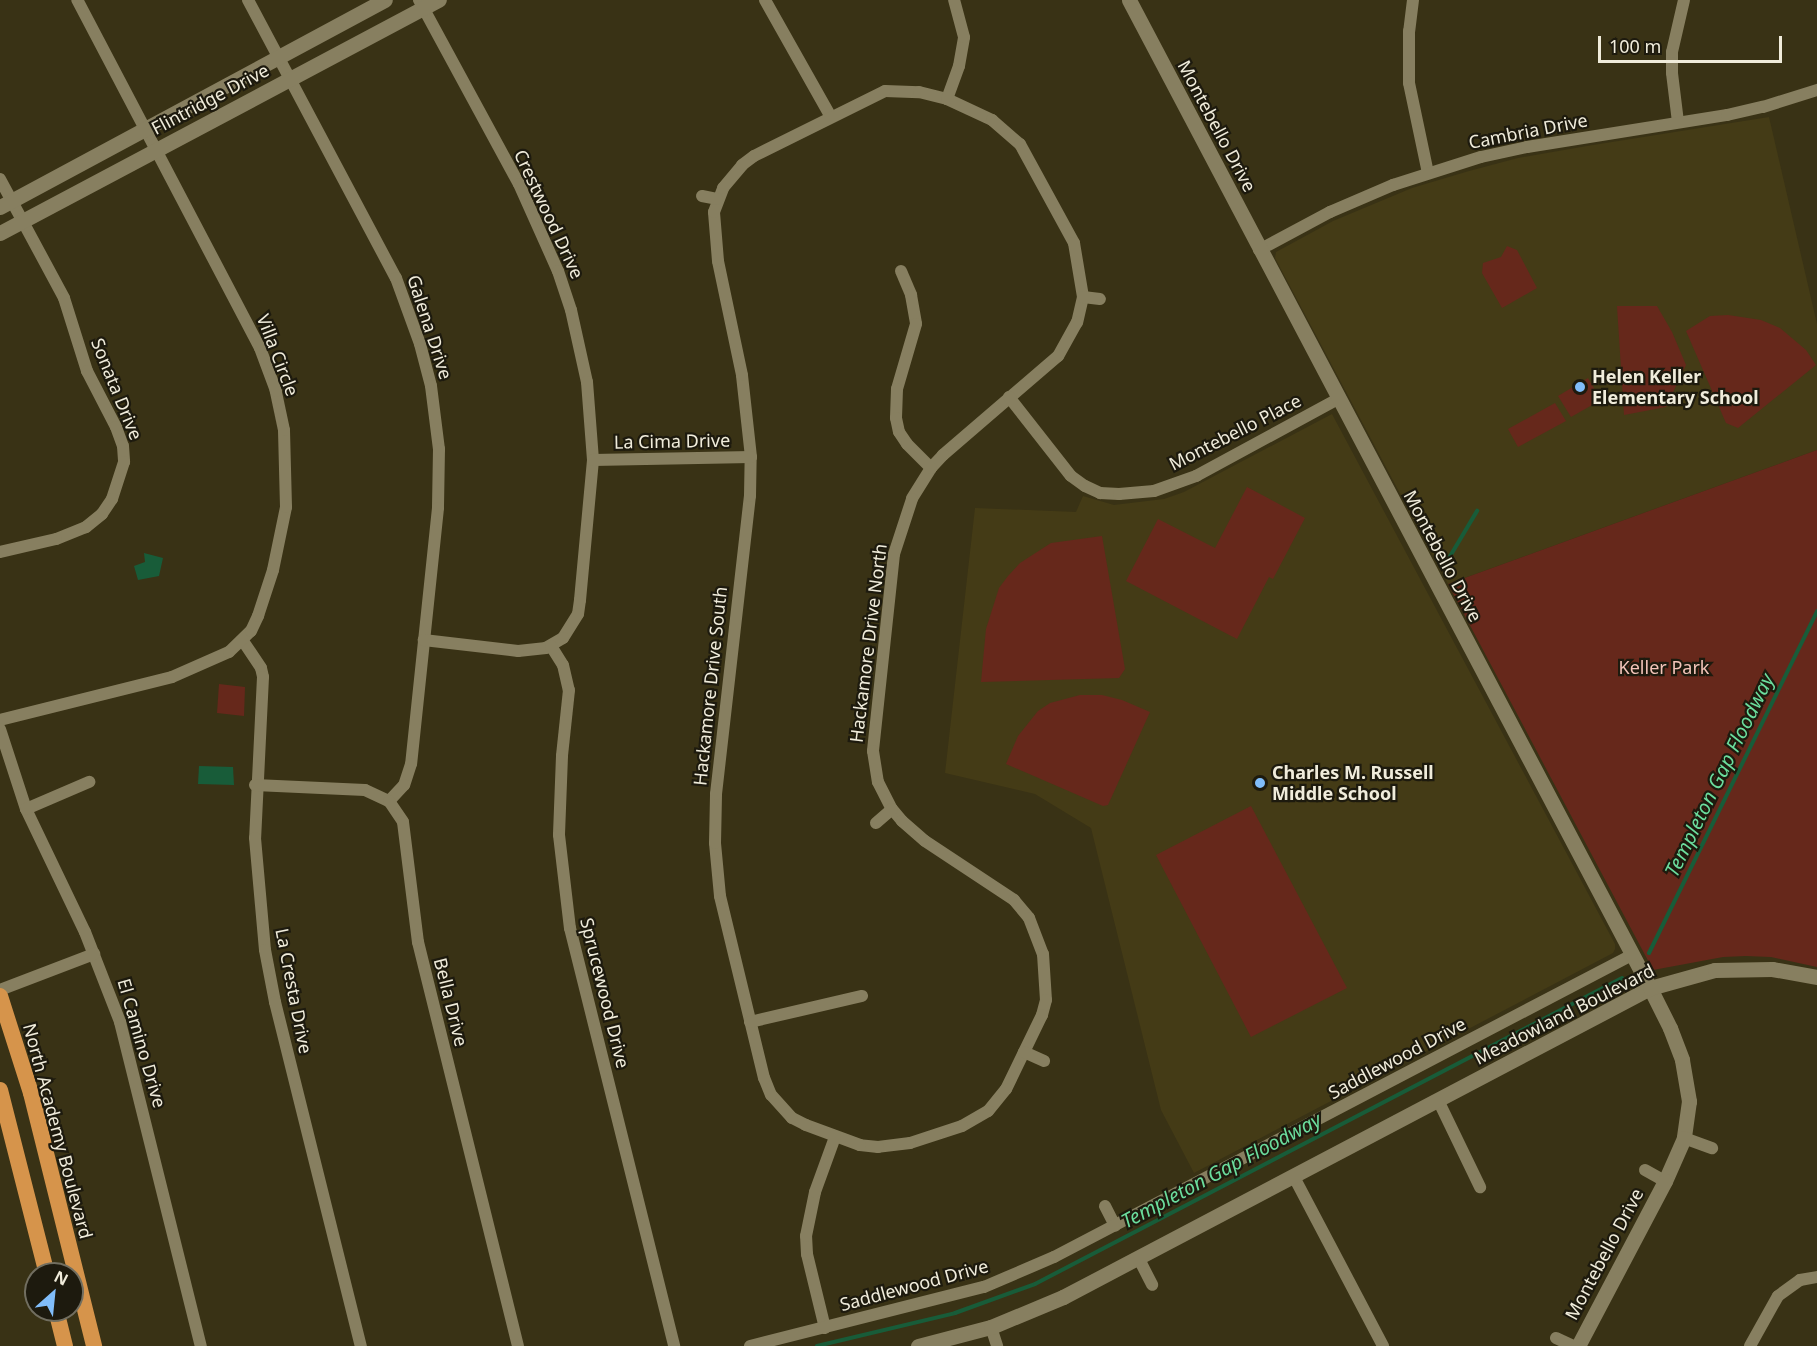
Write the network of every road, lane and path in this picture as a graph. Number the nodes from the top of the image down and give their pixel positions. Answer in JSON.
{"nodes":[{"id":1,"x":77,"y":0,"type":"edge"},
{"id":2,"x":248,"y":0,"type":"edge"},
{"id":3,"x":385,"y":0,"type":"edge"},
{"id":4,"x":439,"y":0,"type":"edge"},
{"id":5,"x":765,"y":0,"type":"edge"},
{"id":6,"x":954,"y":0,"type":"edge"},
{"id":7,"x":1129,"y":0,"type":"edge"},
{"id":8,"x":1413,"y":0,"type":"edge"},
{"id":9,"x":1684,"y":0,"type":"edge"},
{"id":10,"x":421,"y":4,"type":"edge"},
{"id":11,"x":279,"y":58,"type":"junction"},
{"id":12,"x":290,"y":78,"type":"junction"},
{"id":13,"x":1817,"y":90,"type":"edge"},
{"id":14,"x":931,"y":94,"type":"joint"},
{"id":15,"x":947,"y":99,"type":"junction"},
{"id":16,"x":831,"y":117,"type":"junction"},
{"id":17,"x":1678,"y":122,"type":"junction"},
{"id":18,"x":144,"y":128,"type":"junction"},
{"id":19,"x":155,"y":150,"type":"junction"},
{"id":20,"x":1428,"y":173,"type":"junction"},
{"id":21,"x":0,"y":179,"type":"edge"},
{"id":22,"x":702,"y":195,"type":"dead end"},
{"id":23,"x":717,"y":199,"type":"junction"},
{"id":24,"x":6,"y":204,"type":"edge"},
{"id":25,"x":22,"y":222,"type":"junction"},
{"id":26,"x":0,"y":233,"type":"edge"},
{"id":27,"x":1259,"y":250,"type":"junction"},
{"id":28,"x":901,"y":271,"type":"dead end"},
{"id":29,"x":1083,"y":297,"type":"junction"},
{"id":30,"x":1100,"y":298,"type":"dead end"},
{"id":31,"x":1009,"y":397,"type":"junction"},
{"id":32,"x":1338,"y":399,"type":"junction"},
{"id":33,"x":751,"y":457,"type":"junction"},
{"id":34,"x":593,"y":460,"type":"junction"},
{"id":35,"x":930,"y":468,"type":"junction"},
{"id":36,"x":0,"y":552,"type":"edge"},
{"id":37,"x":424,"y":640,"type":"junction"},
{"id":38,"x":243,"y":641,"type":"junction"},
{"id":39,"x":552,"y":646,"type":"junction"},
{"id":40,"x":0,"y":720,"type":"edge"},
{"id":41,"x":0,"y":729,"type":"edge"},
{"id":42,"x":89,"y":782,"type":"dead end"},
{"id":43,"x":255,"y":785,"type":"junction"},
{"id":44,"x":389,"y":801,"type":"junction"},
{"id":45,"x":26,"y":809,"type":"junction"},
{"id":46,"x":892,"y":809,"type":"junction"},
{"id":47,"x":876,"y":823,"type":"dead end"},
{"id":48,"x":94,"y":954,"type":"junction"},
{"id":49,"x":1632,"y":955,"type":"junction"},
{"id":50,"x":1817,"y":977,"type":"edge"},
{"id":51,"x":1650,"y":988,"type":"junction"},
{"id":52,"x":0,"y":990,"type":"edge"},
{"id":53,"x":0,"y":996,"type":"edge"},
{"id":54,"x":862,"y":996,"type":"dead end"},
{"id":55,"x":750,"y":1022,"type":"junction"},
{"id":56,"x":1024,"y":1052,"type":"junction"},
{"id":57,"x":1044,"y":1061,"type":"dead end"},
{"id":58,"x":0,"y":1090,"type":"edge"},
{"id":59,"x":1438,"y":1100,"type":"junction"},
{"id":60,"x":836,"y":1137,"type":"junction"},
{"id":61,"x":1684,"y":1138,"type":"junction"},
{"id":62,"x":1712,"y":1148,"type":"dead end"},
{"id":63,"x":1645,"y":1170,"type":"dead end"},
{"id":64,"x":1294,"y":1178,"type":"junction"},
{"id":65,"x":1665,"y":1181,"type":"junction"},
{"id":66,"x":1480,"y":1187,"type":"dead end"},
{"id":67,"x":1106,"y":1206,"type":"dead end"},
{"id":68,"x":1114,"y":1226,"type":"junction"},
{"id":69,"x":1139,"y":1259,"type":"junction"},
{"id":70,"x":44,"y":1262,"type":"edge"},
{"id":71,"x":1817,"y":1277,"type":"edge"},
{"id":72,"x":1152,"y":1285,"type":"dead end"},
{"id":73,"x":59,"y":1322,"type":"edge"},
{"id":74,"x":991,"y":1327,"type":"junction"},
{"id":75,"x":825,"y":1328,"type":"junction"},
{"id":76,"x":1556,"y":1338,"type":"dead end"},
{"id":77,"x":65,"y":1346,"type":"edge"},
{"id":78,"x":94,"y":1346,"type":"edge"},
{"id":79,"x":201,"y":1346,"type":"edge"},
{"id":80,"x":361,"y":1346,"type":"edge"},
{"id":81,"x":518,"y":1346,"type":"edge"},
{"id":82,"x":674,"y":1346,"type":"edge"},
{"id":83,"x":750,"y":1346,"type":"edge"},
{"id":84,"x":918,"y":1346,"type":"edge"},
{"id":85,"x":997,"y":1346,"type":"edge"},
{"id":86,"x":1383,"y":1346,"type":"edge"},
{"id":87,"x":1573,"y":1346,"type":"edge"},
{"id":88,"x":1578,"y":1346,"type":"edge"},
{"id":89,"x":1750,"y":1346,"type":"edge"}],
"edges":[{"from":1,"to":18,"type":"street","name":"Villa Circle"},
{"from":2,"to":11,"type":"street","name":"Galena Drive"},
{"from":3,"to":11,"type":"street","name":"Flintridge Drive"},
{"from":4,"to":10,"type":"street","name":"Flintridge Drive"},
{"from":5,"to":16,"type":"street"},
{"from":6,"to":15,"type":"street"},
{"from":7,"to":27,"type":"street","name":"Montebello Drive"},
{"from":8,"to":20,"type":"street"},
{"from":9,"to":17,"type":"street"},
{"from":10,"to":12,"type":"street","name":"Flintridge Drive"},
{"from":10,"to":34,"type":"street","name":"Crestwood Drive"},
{"from":11,"to":12,"type":"street","name":"Galena Drive"},
{"from":11,"to":18,"type":"street","name":"Flintridge Drive"},
{"from":12,"to":19,"type":"street","name":"Flintridge Drive"},
{"from":12,"to":37,"type":"street","name":"Galena Drive"},
{"from":13,"to":17,"type":"street","name":"Cambria Drive"},
{"from":14,"to":15,"type":"street","name":"Hackamore Drive North"},
{"from":14,"to":16,"type":"street","name":"Hackamore Drive South"},
{"from":15,"to":29,"type":"street","name":"Hackamore Drive North"},
{"from":16,"to":23,"type":"street","name":"Hackamore Drive South"},
{"from":17,"to":20,"type":"street","name":"Cambria Drive"},
{"from":18,"to":19,"type":"street","name":"Villa Circle"},
{"from":18,"to":24,"type":"street","name":"Flintridge Drive"},
{"from":19,"to":25,"type":"street","name":"Flintridge Drive"},
{"from":19,"to":38,"type":"street","name":"Villa Circle"},
{"from":20,"to":27,"type":"street","name":"Cambria Drive"},
{"from":21,"to":24,"type":"street","name":"Sonata Drive"},
{"from":22,"to":23,"type":"street"},
{"from":23,"to":33,"type":"street","name":"Hackamore Drive South"},
{"from":24,"to":25,"type":"street","name":"Sonata Drive"},
{"from":25,"to":26,"type":"street","name":"Flintridge Drive"},
{"from":25,"to":36,"type":"street","name":"Sonata Drive"},
{"from":27,"to":32,"type":"street","name":"Montebello Drive"},
{"from":28,"to":35,"type":"street"},
{"from":29,"to":30,"type":"street"},
{"from":29,"to":31,"type":"street","name":"Hackamore Drive North"},
{"from":31,"to":32,"type":"street","name":"Montebello Place"},
{"from":31,"to":35,"type":"street","name":"Hackamore Drive North"},
{"from":32,"to":49,"type":"street","name":"Montebello Drive"},
{"from":33,"to":34,"type":"street","name":"La Cima Drive"},
{"from":33,"to":55,"type":"street","name":"Hackamore Drive South"},
{"from":34,"to":39,"type":"street","name":"Crestwood Drive"},
{"from":35,"to":46,"type":"street","name":"Hackamore Drive North"},
{"from":37,"to":39,"type":"street"},
{"from":37,"to":44,"type":"street","name":"Galena Drive"},
{"from":38,"to":40,"type":"street","name":"Villa Circle"},
{"from":38,"to":43,"type":"street","name":"La Cresta Drive"},
{"from":39,"to":82,"type":"street","name":"Sprucewood Drive"},
{"from":41,"to":45,"type":"street","name":"El Camino Drive"},
{"from":42,"to":45,"type":"street"},
{"from":43,"to":44,"type":"street"},
{"from":43,"to":80,"type":"street","name":"La Cresta Drive"},
{"from":44,"to":81,"type":"street","name":"Bella Drive"},
{"from":45,"to":48,"type":"street","name":"El Camino Drive"},
{"from":46,"to":47,"type":"street"},
{"from":46,"to":56,"type":"street","name":"Hackamore Drive North"},
{"from":48,"to":52,"type":"street"},
{"from":48,"to":79,"type":"street","name":"El Camino Drive"},
{"from":49,"to":51,"type":"street","name":"Montebello Drive"},
{"from":49,"to":68,"type":"street","name":"Saddlewood Drive"},
{"from":50,"to":51,"type":"street","name":"Meadowland Boulevard"},
{"from":51,"to":59,"type":"street","name":"Meadowland Boulevard"},
{"from":51,"to":61,"type":"street","name":"Montebello Drive"},
{"from":53,"to":78,"type":"highway","name":"North Academy Boulevard"},
{"from":54,"to":55,"type":"street"},
{"from":55,"to":60,"type":"street","name":"Hackamore Drive South"},
{"from":56,"to":57,"type":"street"},
{"from":56,"to":60,"type":"street","name":"Hackamore Drive North"},
{"from":58,"to":70,"type":"highway"},
{"from":59,"to":64,"type":"street","name":"Meadowland Boulevard"},
{"from":59,"to":66,"type":"street"},
{"from":60,"to":75,"type":"street"},
{"from":61,"to":62,"type":"street"},
{"from":61,"to":65,"type":"street","name":"Montebello Drive"},
{"from":63,"to":65,"type":"street","name":"Montebello Drive"},
{"from":64,"to":69,"type":"street","name":"Meadowland Boulevard"},
{"from":64,"to":86,"type":"street"},
{"from":65,"to":88,"type":"street","name":"Montebello Drive"},
{"from":67,"to":68,"type":"street"},
{"from":68,"to":75,"type":"street","name":"Saddlewood Drive"},
{"from":69,"to":72,"type":"street"},
{"from":69,"to":74,"type":"street","name":"Meadowland Boulevard"},
{"from":71,"to":89,"type":"street"},
{"from":73,"to":77,"type":"highway"},
{"from":74,"to":84,"type":"street","name":"Meadowland Boulevard"},
{"from":74,"to":85,"type":"street"},
{"from":75,"to":83,"type":"street","name":"Saddlewood Drive"},
{"from":76,"to":87,"type":"street","name":"Montebello Drive"}]}
